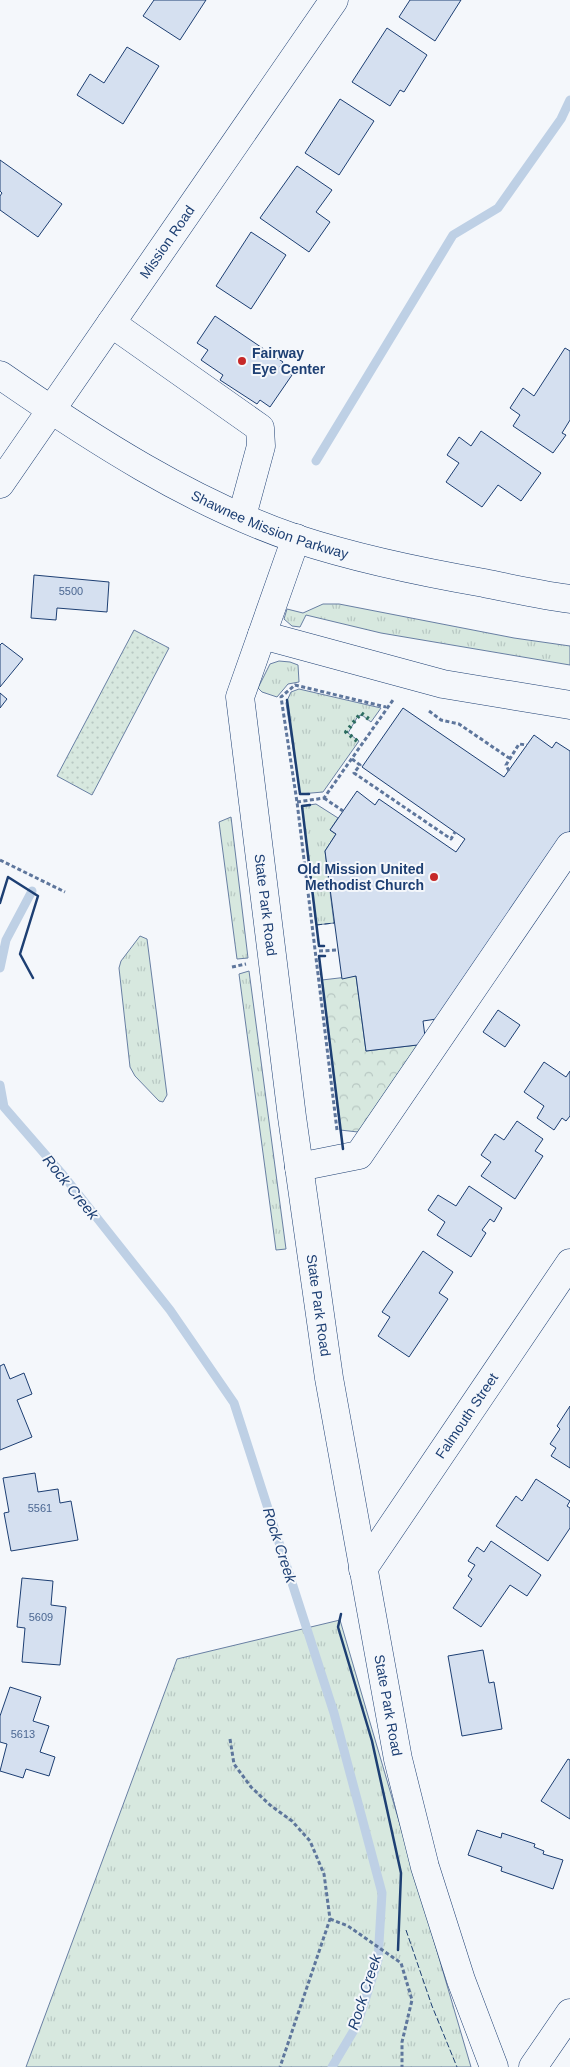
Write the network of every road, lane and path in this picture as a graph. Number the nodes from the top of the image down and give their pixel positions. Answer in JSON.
{"nodes":[{"id":1,"x":334,"y":0,"type":"edge"},
{"id":2,"x":111,"y":323,"type":"junction"},
{"id":3,"x":0,"y":375,"type":"edge"},
{"id":4,"x":51,"y":410,"type":"junction"},
{"id":5,"x":0,"y":484,"type":"edge"},
{"id":6,"x":242,"y":516,"type":"junction"},
{"id":7,"x":296,"y":538,"type":"junction"},
{"id":8,"x":569,"y":597,"type":"edge"},
{"id":9,"x":262,"y":635,"type":"junction"},
{"id":10,"x":398,"y":697,"type":"dead end"},
{"id":11,"x":570,"y":705,"type":"edge"},
{"id":12,"x":421,"y":706,"type":"dead end"},
{"id":13,"x":386,"y":707,"type":"junction"},
{"id":14,"x":527,"y":745,"type":"dead end"},
{"id":15,"x":510,"y":758,"type":"junction"},
{"id":16,"x":352,"y":759,"type":"junction"},
{"id":17,"x":509,"y":771,"type":"dead end"},
{"id":18,"x":324,"y":798,"type":"junction"},
{"id":19,"x":298,"y":802,"type":"junction"},
{"id":20,"x":343,"y":811,"type":"dead end"},
{"id":21,"x":456,"y":832,"type":"dead end"},
{"id":22,"x":570,"y":846,"type":"edge"},
{"id":23,"x":0,"y":860,"type":"edge"},
{"id":24,"x":65,"y":892,"type":"dead end"},
{"id":25,"x":338,"y":950,"type":"dead end"},
{"id":26,"x":319,"y":951,"type":"dead end"},
{"id":27,"x":341,"y":1160,"type":"junction"},
{"id":28,"x":299,"y":1167,"type":"junction"},
{"id":29,"x":570,"y":1263,"type":"edge"},
{"id":30,"x":363,"y":1568,"type":"junction"},
{"id":31,"x":230,"y":1738,"type":"dead end"},
{"id":32,"x":330,"y":1919,"type":"junction"},
{"id":33,"x":570,"y":2013,"type":"edge"},
{"id":34,"x":280,"y":2067,"type":"edge"},
{"id":35,"x":402,"y":2067,"type":"edge"},
{"id":36,"x":494,"y":2067,"type":"edge"},
{"id":37,"x":534,"y":2067,"type":"edge"}],
"edges":[{"from":1,"to":2,"type":"main road","name":"Mission Road"},
{"from":2,"to":4,"type":"main road","name":"Mission Road"},
{"from":2,"to":6,"type":"main road"},
{"from":3,"to":4,"type":"main road","name":"Shawnee Mission Parkway"},
{"from":4,"to":5,"type":"main road","name":"Mission Road"},
{"from":4,"to":6,"type":"main road","name":"Shawnee Mission Parkway"},
{"from":6,"to":7,"type":"main road","name":"Shawnee Mission Parkway"},
{"from":7,"to":8,"type":"main road","name":"Shawnee Mission Parkway"},
{"from":7,"to":9,"type":"main road","name":"State Park Road"},
{"from":9,"to":11,"type":"main road"},
{"from":9,"to":28,"type":"main road","name":"State Park Road"},
{"from":10,"to":13,"type":"path"},
{"from":12,"to":15,"type":"path"},
{"from":13,"to":16,"type":"path"},
{"from":13,"to":19,"type":"path"},
{"from":14,"to":15,"type":"path"},
{"from":15,"to":17,"type":"path"},
{"from":16,"to":18,"type":"path"},
{"from":16,"to":21,"type":"path"},
{"from":18,"to":19,"type":"path"},
{"from":18,"to":20,"type":"path"},
{"from":19,"to":27,"type":"path"},
{"from":22,"to":27,"type":"main road"},
{"from":23,"to":24,"type":"path"},
{"from":25,"to":26,"type":"path"},
{"from":27,"to":28,"type":"main road"},
{"from":28,"to":30,"type":"main road","name":"State Park Road"},
{"from":29,"to":30,"type":"main road","name":"Falmouth Street"},
{"from":30,"to":36,"type":"main road","name":"State Park Road"},
{"from":31,"to":32,"type":"path"},
{"from":32,"to":34,"type":"path"},
{"from":32,"to":35,"type":"path"},
{"from":33,"to":37,"type":"main road"}]}
